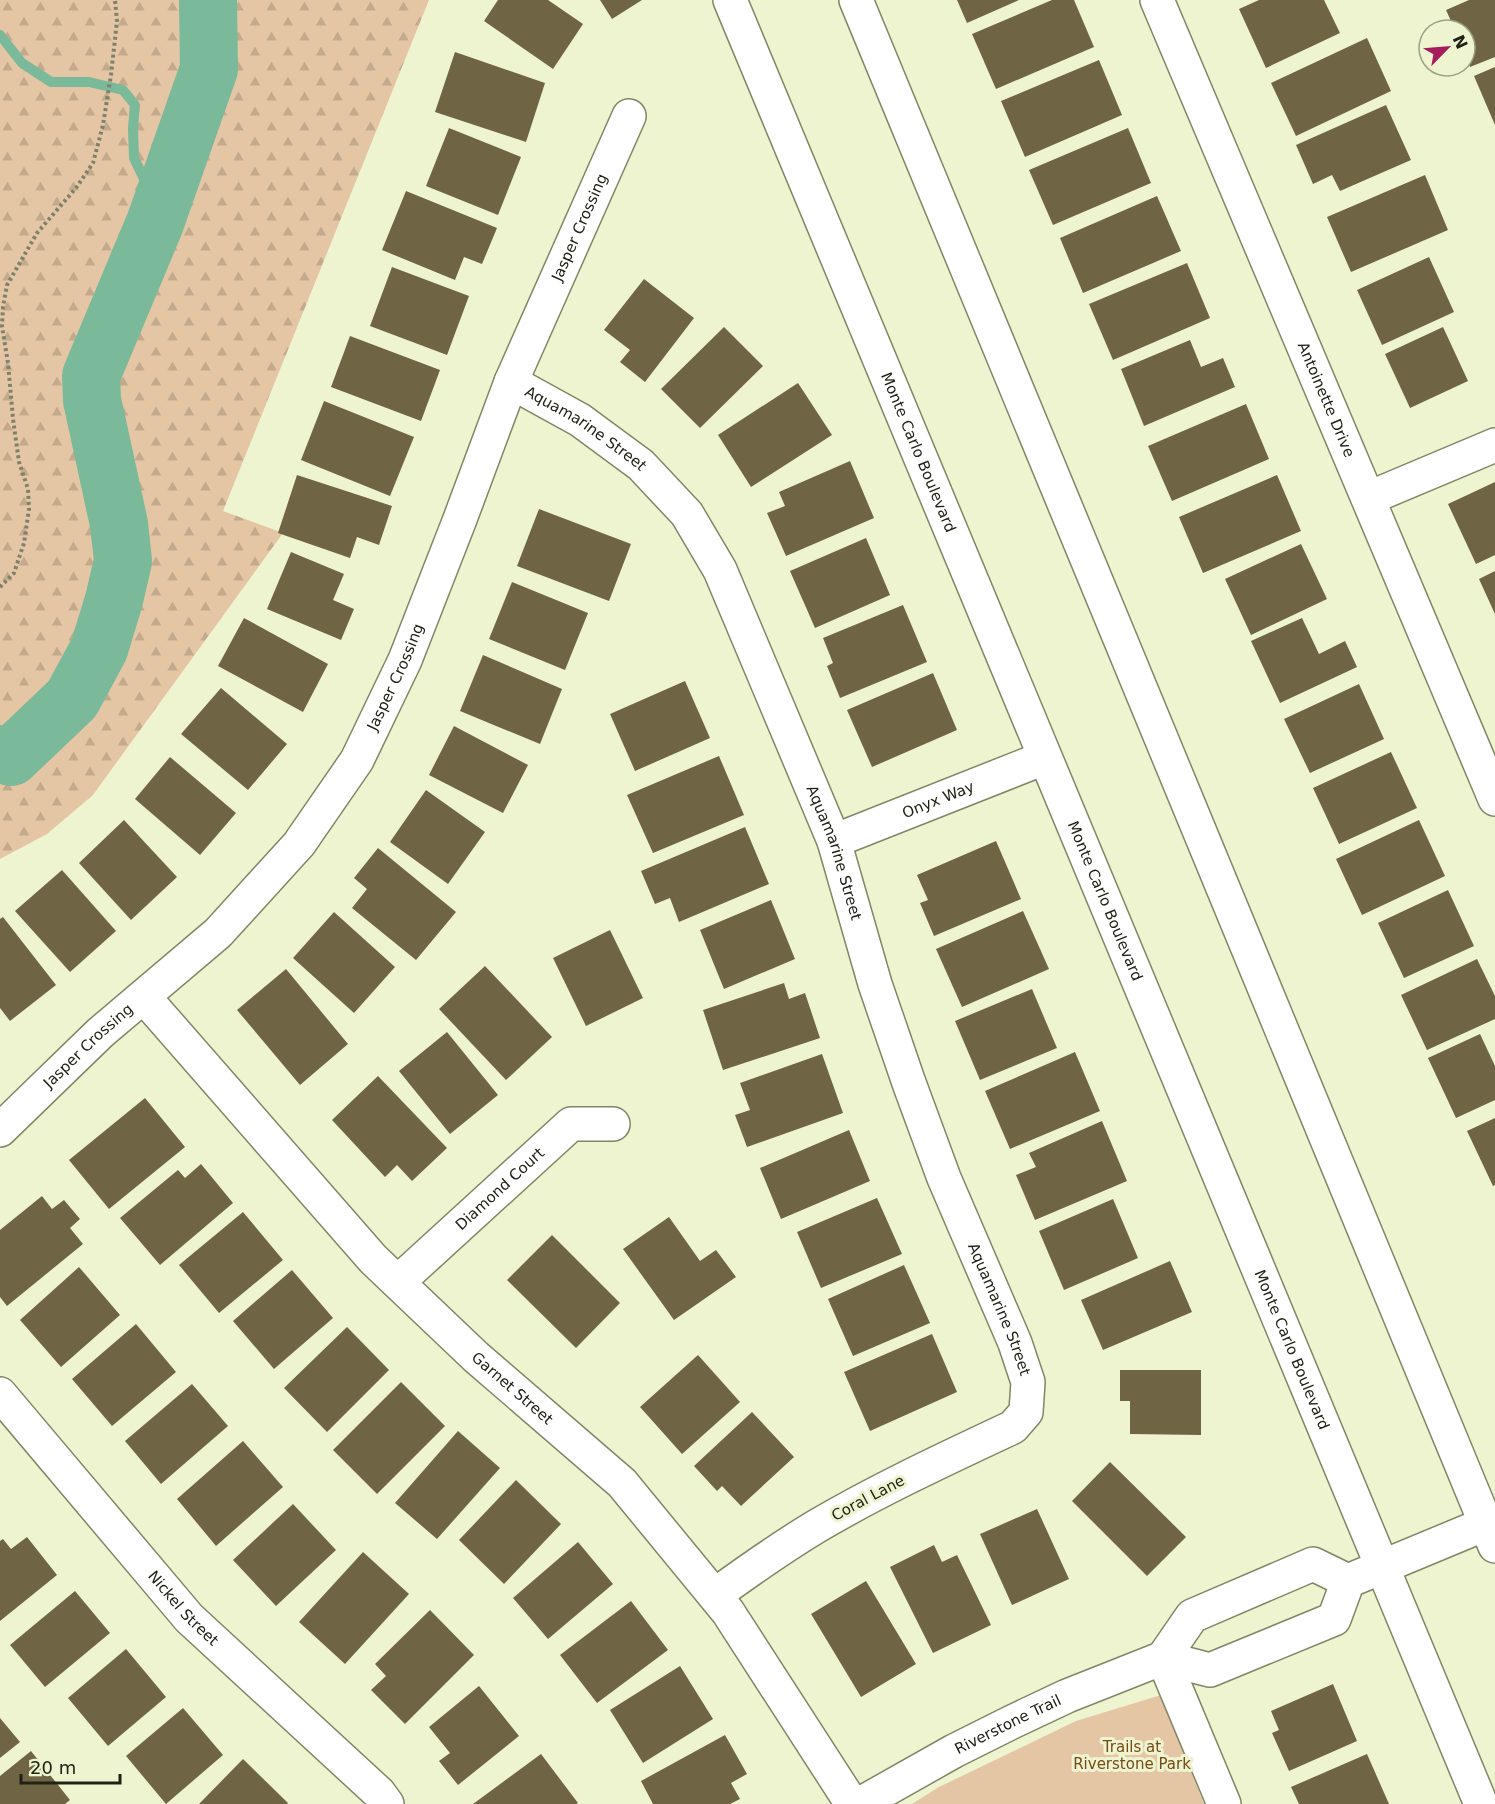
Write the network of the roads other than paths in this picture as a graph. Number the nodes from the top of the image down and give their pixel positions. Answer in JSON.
{"nodes":[{"id":1,"x":730,"y":0,"type":"edge"},
{"id":2,"x":856,"y":0,"type":"edge"},
{"id":3,"x":1157,"y":0,"type":"edge"},
{"id":4,"x":628,"y":116,"type":"dead end"},
{"id":5,"x":511,"y":382,"type":"junction"},
{"id":6,"x":1495,"y":445,"type":"edge"},
{"id":7,"x":1369,"y":498,"type":"junction"},
{"id":8,"x":1044,"y":758,"type":"junction"},
{"id":9,"x":1495,"y":799,"type":"edge"},
{"id":10,"x":834,"y":842,"type":"junction"},
{"id":11,"x":144,"y":997,"type":"junction"},
{"id":12,"x":613,"y":1124,"type":"dead end"},
{"id":13,"x":0,"y":1130,"type":"edge"},
{"id":14,"x":398,"y":1282,"type":"junction"},
{"id":15,"x":0,"y":1394,"type":"edge"},
{"id":16,"x":1026,"y":1412,"type":"joint"},
{"id":17,"x":1492,"y":1530,"type":"edge"},
{"id":18,"x":1383,"y":1567,"type":"junction"},
{"id":19,"x":1348,"y":1581,"type":"junction"},
{"id":20,"x":716,"y":1596,"type":"junction"},
{"id":21,"x":1163,"y":1658,"type":"junction"},
{"id":22,"x":387,"y":1804,"type":"edge"},
{"id":23,"x":852,"y":1804,"type":"edge"},
{"id":24,"x":860,"y":1804,"type":"edge"},
{"id":25,"x":1224,"y":1804,"type":"edge"},
{"id":26,"x":1481,"y":1804,"type":"edge"}],
"edges":[{"from":1,"to":8,"type":"street","name":"Monte Carlo Boulevard"},
{"from":2,"to":17,"type":"street"},
{"from":3,"to":7,"type":"street","name":"Antoinette Drive"},
{"from":4,"to":5,"type":"street","name":"Jasper Crossing"},
{"from":5,"to":10,"type":"street","name":"Aquamarine Street"},
{"from":5,"to":11,"type":"street","name":"Jasper Crossing"},
{"from":6,"to":7,"type":"street"},
{"from":7,"to":9,"type":"street","name":"Antoinette Drive"},
{"from":8,"to":10,"type":"street","name":"Onyx Way"},
{"from":8,"to":18,"type":"street","name":"Monte Carlo Boulevard"},
{"from":10,"to":16,"type":"street","name":"Aquamarine Street"},
{"from":11,"to":13,"type":"street","name":"Jasper Crossing"},
{"from":11,"to":14,"type":"street","name":"Garnet Street"},
{"from":12,"to":14,"type":"street","name":"Diamond Court"},
{"from":14,"to":20,"type":"street","name":"Garnet Street"},
{"from":15,"to":22,"type":"street","name":"Nickel Street"},
{"from":16,"to":20,"type":"street","name":"Coral Lane"},
{"from":17,"to":18,"type":"street"},
{"from":18,"to":19,"type":"street"},
{"from":18,"to":26,"type":"street","name":"Monte Carlo Boulevard"},
{"from":19,"to":21,"type":"street"},
{"from":19,"to":21,"type":"street"},
{"from":20,"to":23,"type":"street","name":"Garnet Street"},
{"from":21,"to":24,"type":"street","name":"Riverstone Trail"},
{"from":21,"to":25,"type":"street"}]}
